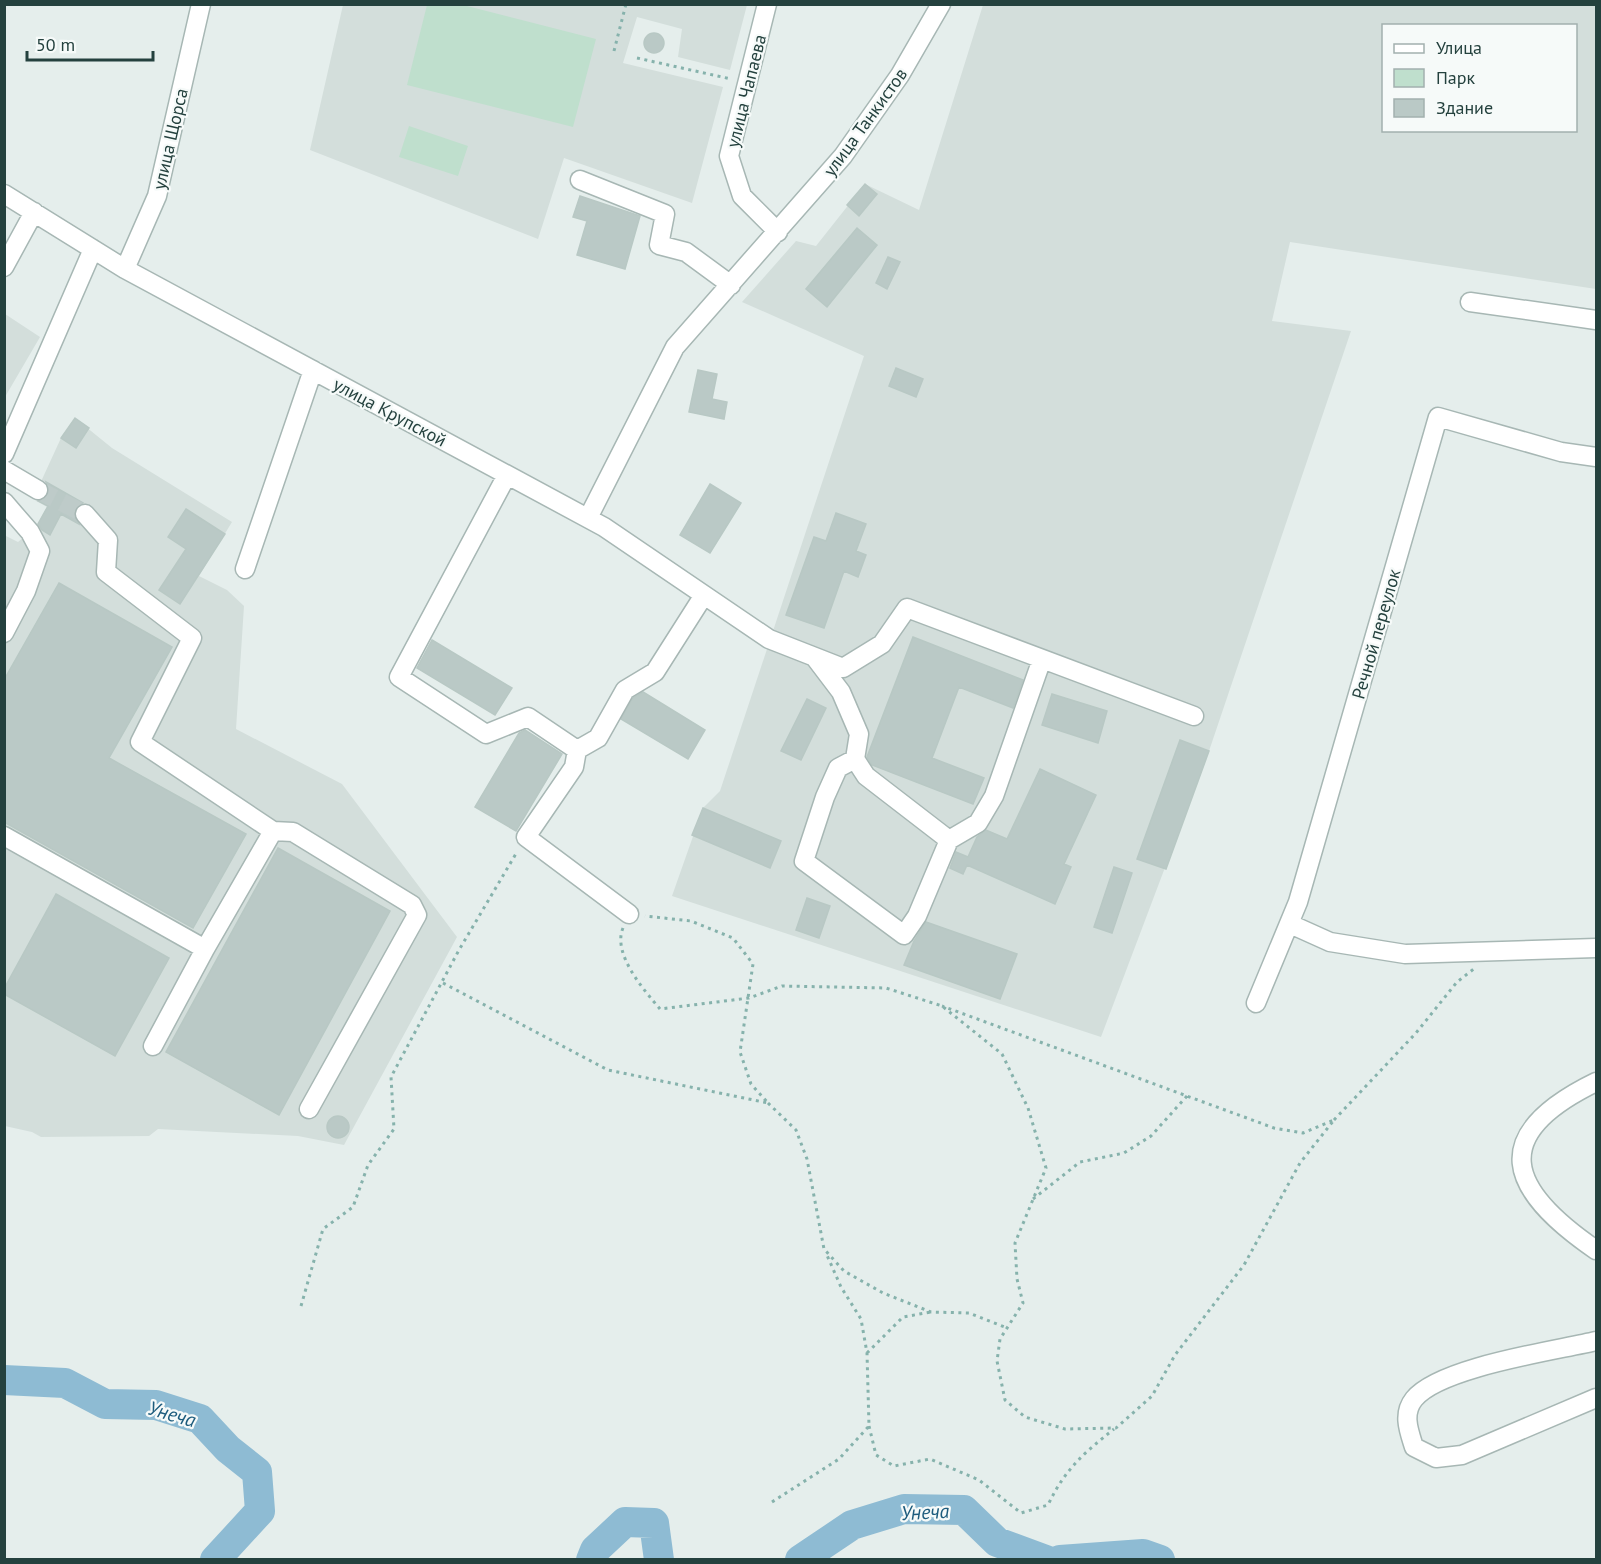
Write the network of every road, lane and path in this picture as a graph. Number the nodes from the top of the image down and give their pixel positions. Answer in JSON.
{"nodes":[{"id":1,"x":201,"y":4,"type":"edge"},
{"id":2,"x":626,"y":4,"type":"edge"},
{"id":3,"x":767,"y":4,"type":"edge"},
{"id":4,"x":941,"y":4,"type":"edge"},
{"id":5,"x":614,"y":51,"type":"dead end"},
{"id":6,"x":637,"y":58,"type":"dead end"},
{"id":7,"x":747,"y":83,"type":"junction"},
{"id":8,"x":580,"y":180,"type":"dead end"},
{"id":9,"x":4,"y":195,"type":"edge"},
{"id":10,"x":34,"y":212,"type":"junction"},
{"id":11,"x":778,"y":232,"type":"junction"},
{"id":12,"x":93,"y":249,"type":"junction"},
{"id":13,"x":4,"y":267,"type":"edge"},
{"id":14,"x":125,"y":269,"type":"junction"},
{"id":15,"x":731,"y":285,"type":"junction"},
{"id":16,"x":1470,"y":302,"type":"dead end"},
{"id":17,"x":1596,"y":320,"type":"edge"},
{"id":18,"x":313,"y":370,"type":"junction"},
{"id":19,"x":4,"y":454,"type":"edge"},
{"id":20,"x":1596,"y":457,"type":"edge"},
{"id":21,"x":4,"y":470,"type":"edge"},
{"id":22,"x":507,"y":475,"type":"junction"},
{"id":23,"x":38,"y":489,"type":"tunnel mouth"},
{"id":24,"x":4,"y":502,"type":"edge"},
{"id":25,"x":85,"y":514,"type":"tunnel mouth"},
{"id":26,"x":588,"y":518,"type":"junction"},
{"id":27,"x":245,"y":569,"type":"dead end"},
{"id":28,"x":704,"y":595,"type":"junction"},
{"id":29,"x":4,"y":633,"type":"edge"},
{"id":30,"x":816,"y":658,"type":"junction"},
{"id":31,"x":1042,"y":658,"type":"junction"},
{"id":32,"x":1194,"y":716,"type":"dead end"},
{"id":33,"x":577,"y":750,"type":"junction"},
{"id":34,"x":855,"y":759,"type":"junction"},
{"id":35,"x":273,"y":831,"type":"junction"},
{"id":36,"x":4,"y":836,"type":"edge"},
{"id":37,"x":526,"y":837,"type":"junction"},
{"id":38,"x":949,"y":840,"type":"junction"},
{"id":39,"x":629,"y":914,"type":"junction"},
{"id":40,"x":1290,"y":924,"type":"junction"},
{"id":41,"x":1596,"y":948,"type":"edge"},
{"id":42,"x":205,"y":949,"type":"junction"},
{"id":43,"x":1498,"y":951,"type":"junction"},
{"id":44,"x":443,"y":983,"type":"junction"},
{"id":45,"x":749,"y":998,"type":"junction"},
{"id":46,"x":1256,"y":1003,"type":"dead end"},
{"id":47,"x":942,"y":1006,"type":"junction"},
{"id":48,"x":153,"y":1046,"type":"dead end"},
{"id":49,"x":1596,"y":1082,"type":"edge"},
{"id":50,"x":1188,"y":1096,"type":"junction"},
{"id":51,"x":768,"y":1103,"type":"junction"},
{"id":52,"x":309,"y":1109,"type":"dead end"},
{"id":53,"x":1334,"y":1120,"type":"junction"},
{"id":54,"x":1032,"y":1200,"type":"junction"},
{"id":55,"x":824,"y":1249,"type":"junction"},
{"id":56,"x":1596,"y":1250,"type":"edge"},
{"id":57,"x":301,"y":1306,"type":"dead end"},
{"id":58,"x":931,"y":1312,"type":"junction"},
{"id":59,"x":1007,"y":1328,"type":"junction"},
{"id":60,"x":1596,"y":1341,"type":"edge"},
{"id":61,"x":867,"y":1353,"type":"junction"},
{"id":62,"x":1596,"y":1398,"type":"edge"},
{"id":63,"x":869,"y":1426,"type":"junction"},
{"id":64,"x":1116,"y":1428,"type":"junction"},
{"id":65,"x":772,"y":1502,"type":"dead end"}],
"edges":[{"from":1,"to":14,"type":"street","name":"улица Щорса"},
{"from":2,"to":5,"type":"path"},
{"from":3,"to":7,"type":"street","name":"улица Чапаева"},
{"from":4,"to":11,"type":"street","name":"улица Танкистов"},
{"from":6,"to":7,"type":"path"},
{"from":7,"to":11,"type":"street","name":"улица Чапаева"},
{"from":8,"to":15,"type":"street"},
{"from":9,"to":10,"type":"street","name":"улица Крупской"},
{"from":10,"to":12,"type":"street","name":"улица Крупской"},
{"from":10,"to":13,"type":"street"},
{"from":11,"to":15,"type":"street","name":"улица Танкистов"},
{"from":12,"to":14,"type":"street","name":"улица Крупской"},
{"from":12,"to":19,"type":"street"},
{"from":14,"to":18,"type":"street","name":"улица Крупской"},
{"from":15,"to":26,"type":"street","name":"улица Танкистов"},
{"from":16,"to":17,"type":"street"},
{"from":18,"to":22,"type":"street","name":"улица Крупской"},
{"from":18,"to":27,"type":"street"},
{"from":20,"to":40,"type":"street","name":"Речной переулок"},
{"from":21,"to":23,"type":"street"},
{"from":22,"to":26,"type":"street","name":"улица Крупской"},
{"from":22,"to":33,"type":"street"},
{"from":24,"to":29,"type":"street"},
{"from":25,"to":35,"type":"street"},
{"from":26,"to":28,"type":"street","name":"улица Крупской"},
{"from":28,"to":30,"type":"street","name":"улица Крупской"},
{"from":28,"to":33,"type":"street"},
{"from":30,"to":31,"type":"street","name":"улица Крупской"},
{"from":30,"to":34,"type":"street"},
{"from":31,"to":32,"type":"street"},
{"from":31,"to":38,"type":"street"},
{"from":33,"to":37,"type":"street"},
{"from":34,"to":38,"type":"street"},
{"from":34,"to":38,"type":"street"},
{"from":35,"to":42,"type":"street"},
{"from":35,"to":52,"type":"street"},
{"from":36,"to":42,"type":"street"},
{"from":37,"to":39,"type":"street"},
{"from":37,"to":44,"type":"path"},
{"from":39,"to":45,"type":"path"},
{"from":39,"to":45,"type":"path"},
{"from":40,"to":43,"type":"street"},
{"from":40,"to":46,"type":"street","name":"Речной переулок"},
{"from":41,"to":43,"type":"street"},
{"from":42,"to":48,"type":"street"},
{"from":43,"to":53,"type":"path"},
{"from":44,"to":51,"type":"path"},
{"from":44,"to":57,"type":"path"},
{"from":45,"to":47,"type":"path"},
{"from":45,"to":51,"type":"path"},
{"from":47,"to":50,"type":"path"},
{"from":47,"to":54,"type":"path"},
{"from":49,"to":56,"type":"street"},
{"from":50,"to":53,"type":"path"},
{"from":50,"to":54,"type":"path"},
{"from":51,"to":55,"type":"path"},
{"from":53,"to":64,"type":"path"},
{"from":54,"to":59,"type":"path"},
{"from":55,"to":58,"type":"path"},
{"from":55,"to":61,"type":"path"},
{"from":58,"to":59,"type":"path"},
{"from":58,"to":61,"type":"path"},
{"from":59,"to":64,"type":"path"},
{"from":60,"to":62,"type":"street"},
{"from":61,"to":63,"type":"path"},
{"from":63,"to":64,"type":"path"},
{"from":63,"to":65,"type":"path"}]}
